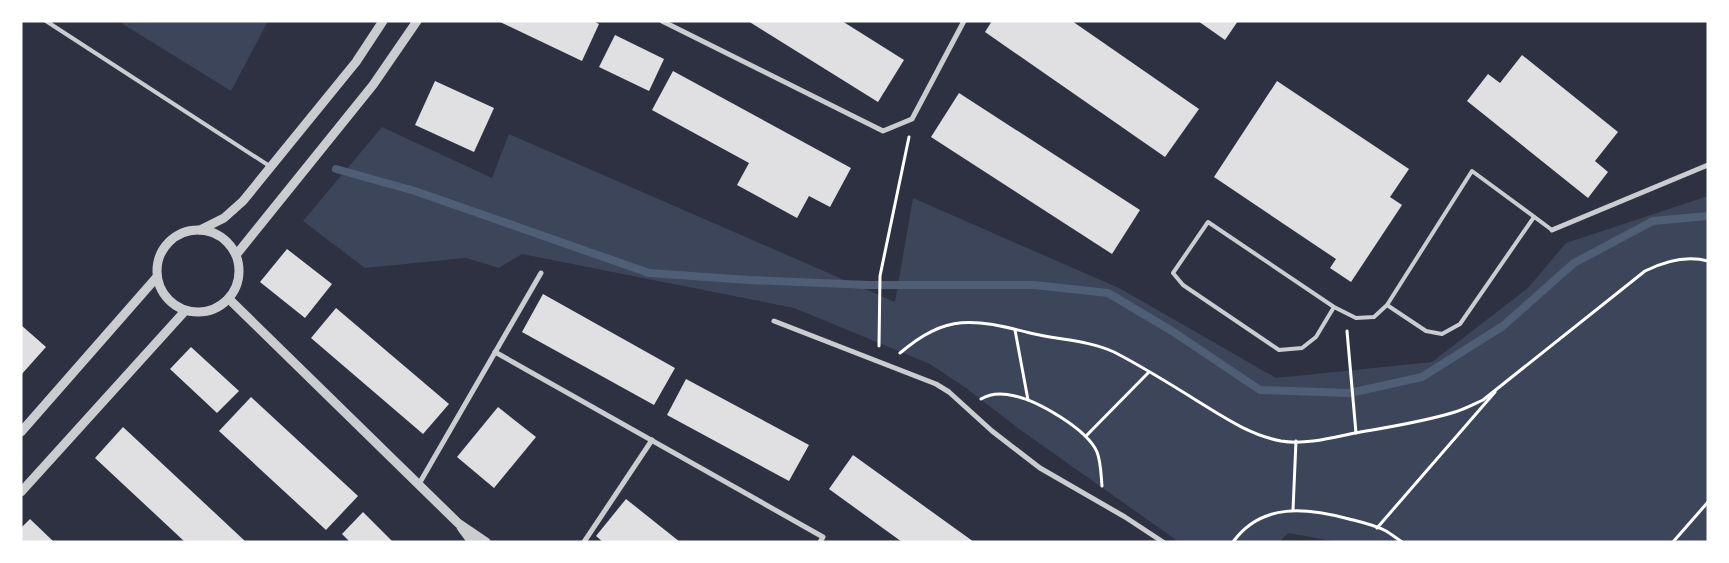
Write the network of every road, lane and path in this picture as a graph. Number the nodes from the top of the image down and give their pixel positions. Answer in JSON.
{"nodes":[{"id":1,"x":46,"y":21,"type":"edge"},
{"id":2,"x":383,"y":21,"type":"edge"},
{"id":3,"x":416,"y":21,"type":"edge"},
{"id":4,"x":662,"y":21,"type":"edge"},
{"id":5,"x":964,"y":21,"type":"edge"},
{"id":6,"x":912,"y":120,"type":"junction"},
{"id":7,"x":1708,"y":165,"type":"edge"},
{"id":8,"x":271,"y":167,"type":"junction"},
{"id":9,"x":1534,"y":217,"type":"junction"},
{"id":10,"x":200,"y":230,"type":"junction"},
{"id":11,"x":1552,"y":230,"type":"joint"},
{"id":12,"x":236,"y":256,"type":"junction"},
{"id":13,"x":541,"y":273,"type":"dead end"},
{"id":14,"x":156,"y":278,"type":"junction"},
{"id":15,"x":229,"y":299,"type":"junction"},
{"id":16,"x":1387,"y":305,"type":"junction"},
{"id":17,"x":1334,"y":306,"type":"junction"},
{"id":18,"x":186,"y":311,"type":"junction"},
{"id":19,"x":1346,"y":313,"type":"junction"},
{"id":20,"x":774,"y":320,"type":"dead end"},
{"id":21,"x":1015,"y":330,"type":"dead end"},
{"id":22,"x":495,"y":352,"type":"junction"},
{"id":23,"x":879,"y":362,"type":"junction"},
{"id":24,"x":1149,"y":372,"type":"dead end"},
{"id":25,"x":1501,"y":385,"type":"dead end"},
{"id":26,"x":1028,"y":400,"type":"junction"},
{"id":27,"x":967,"y":407,"type":"junction"},
{"id":28,"x":21,"y":432,"type":"edge"},
{"id":29,"x":1356,"y":433,"type":"dead end"},
{"id":30,"x":1086,"y":436,"type":"junction"},
{"id":31,"x":652,"y":440,"type":"junction"},
{"id":32,"x":1296,"y":441,"type":"dead end"},
{"id":33,"x":419,"y":484,"type":"junction"},
{"id":34,"x":21,"y":492,"type":"edge"},
{"id":35,"x":1708,"y":502,"type":"edge"},
{"id":36,"x":1104,"y":504,"type":"junction"},
{"id":37,"x":1293,"y":510,"type":"junction"},
{"id":38,"x":458,"y":523,"type":"junction"},
{"id":39,"x":1377,"y":528,"type":"junction"},
{"id":40,"x":472,"y":542,"type":"edge"},
{"id":41,"x":486,"y":542,"type":"edge"},
{"id":42,"x":584,"y":542,"type":"edge"},
{"id":43,"x":820,"y":542,"type":"edge"},
{"id":44,"x":1164,"y":542,"type":"edge"},
{"id":45,"x":1232,"y":542,"type":"edge"},
{"id":46,"x":1402,"y":542,"type":"edge"},
{"id":47,"x":1673,"y":542,"type":"edge"}],
"edges":[{"from":1,"to":8,"type":"lane"},
{"from":2,"to":8,"type":"street"},
{"from":3,"to":12,"type":"street"},
{"from":4,"to":6,"type":"street"},
{"from":5,"to":6,"type":"street"},
{"from":6,"to":23,"type":"path"},
{"from":7,"to":11,"type":"street"},
{"from":8,"to":10,"type":"street"},
{"from":9,"to":11,"type":"lane"},
{"from":9,"to":16,"type":"lane"},
{"from":9,"to":16,"type":"lane"},
{"from":10,"to":12,"type":"street"},
{"from":10,"to":14,"type":"street"},
{"from":12,"to":15,"type":"street"},
{"from":13,"to":22,"type":"street"},
{"from":14,"to":18,"type":"street"},
{"from":14,"to":28,"type":"street"},
{"from":15,"to":18,"type":"street"},
{"from":15,"to":33,"type":"street"},
{"from":16,"to":19,"type":"lane"},
{"from":17,"to":17,"type":"lane"},
{"from":17,"to":19,"type":"lane"},
{"from":18,"to":34,"type":"street"},
{"from":19,"to":29,"type":"path"},
{"from":20,"to":23,"type":"street"},
{"from":21,"to":26,"type":"path"},
{"from":22,"to":31,"type":"street"},
{"from":22,"to":33,"type":"street"},
{"from":23,"to":27,"type":"street"},
{"from":24,"to":30,"type":"path"},
{"from":25,"to":39,"type":"path"},
{"from":26,"to":27,"type":"path"},
{"from":26,"to":30,"type":"path"},
{"from":27,"to":36,"type":"street"},
{"from":30,"to":36,"type":"path"},
{"from":31,"to":42,"type":"street"},
{"from":31,"to":43,"type":"street"},
{"from":32,"to":37,"type":"path"},
{"from":33,"to":38,"type":"street"},
{"from":35,"to":47,"type":"path"},
{"from":36,"to":44,"type":"street"},
{"from":37,"to":39,"type":"path"},
{"from":37,"to":45,"type":"path"},
{"from":38,"to":40,"type":"street"},
{"from":38,"to":41,"type":"street"},
{"from":39,"to":46,"type":"path"}]}
